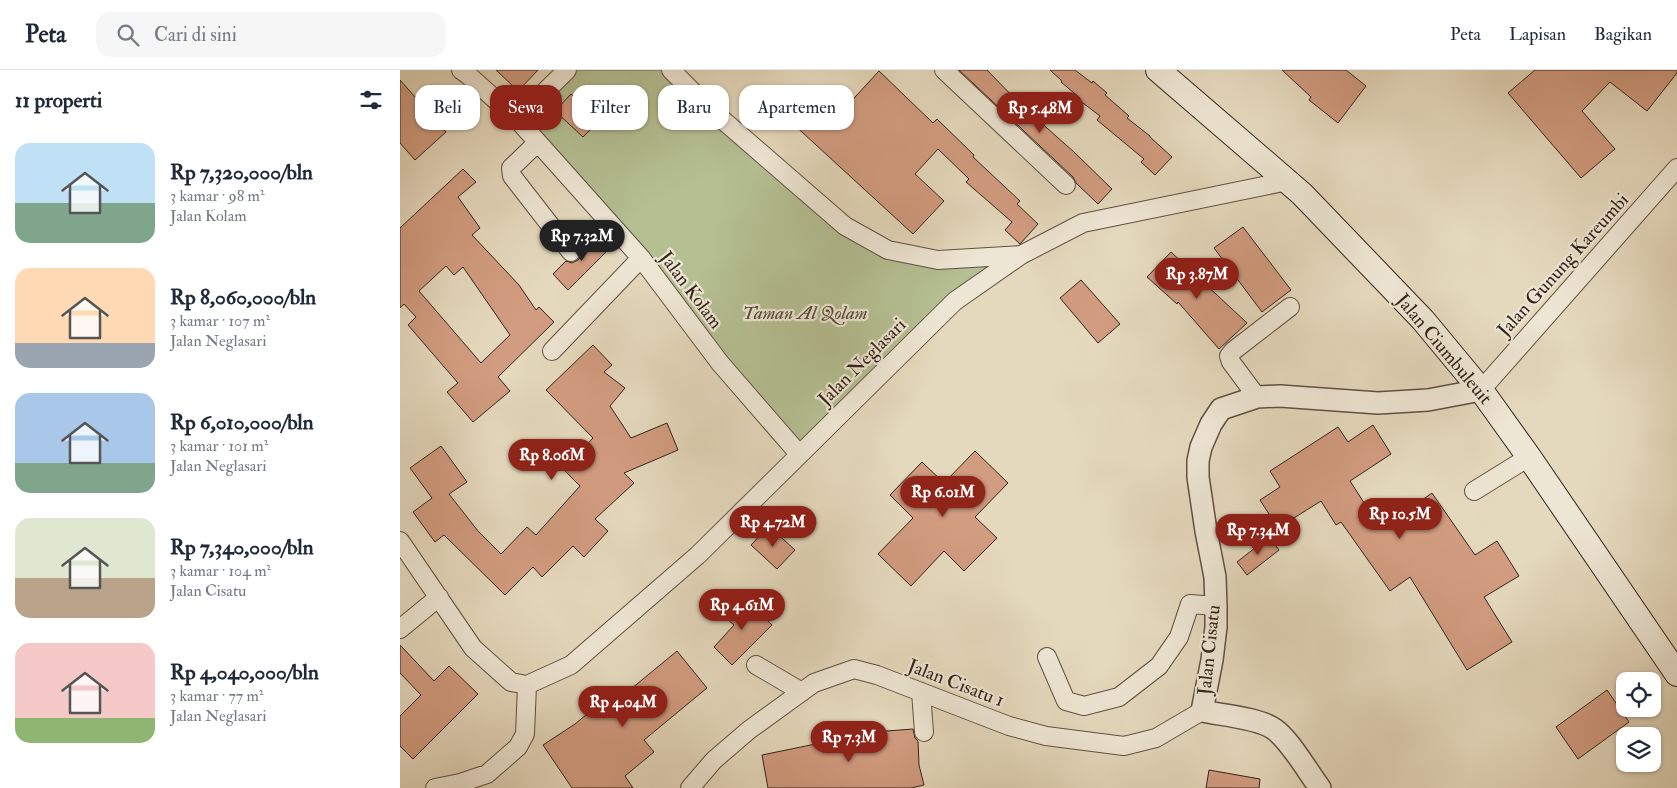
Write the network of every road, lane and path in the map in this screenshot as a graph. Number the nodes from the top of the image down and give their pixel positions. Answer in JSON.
{"nodes":[{"id":1,"x":460,"y":70,"type":"edge"},
{"id":2,"x":567,"y":70,"type":"edge"},
{"id":3,"x":671,"y":70,"type":"edge"},
{"id":4,"x":944,"y":70,"type":"edge"},
{"id":5,"x":1158,"y":70,"type":"edge"},
{"id":6,"x":552,"y":85,"type":"edge"},
{"id":7,"x":490,"y":96,"type":"edge"},
{"id":8,"x":526,"y":130,"type":"edge"},
{"id":9,"x":537,"y":143,"type":"junction"},
{"id":10,"x":1677,"y":168,"type":"edge"},
{"id":11,"x":1288,"y":181,"type":"junction"},
{"id":12,"x":1066,"y":185,"type":"dead end"},
{"id":13,"x":572,"y":252,"type":"dead end"},
{"id":14,"x":1022,"y":255,"type":"junction"},
{"id":15,"x":641,"y":258,"type":"junction"},
{"id":16,"x":1290,"y":307,"type":"dead end"},
{"id":17,"x":552,"y":351,"type":"dead end"},
{"id":18,"x":1480,"y":390,"type":"junction"},
{"id":19,"x":1257,"y":397,"type":"junction"},
{"id":20,"x":799,"y":454,"type":"junction"},
{"id":21,"x":1529,"y":457,"type":"junction"},
{"id":22,"x":1474,"y":492,"type":"dead end"},
{"id":23,"x":400,"y":541,"type":"edge"},
{"id":24,"x":439,"y":597,"type":"junction"},
{"id":25,"x":1216,"y":606,"type":"junction"},
{"id":26,"x":400,"y":629,"type":"edge"},
{"id":27,"x":1048,"y":656,"type":"dead end"},
{"id":28,"x":756,"y":664,"type":"dead end"},
{"id":29,"x":1677,"y":674,"type":"edge"},
{"id":30,"x":527,"y":685,"type":"junction"},
{"id":31,"x":802,"y":692,"type":"junction"},
{"id":32,"x":921,"y":692,"type":"junction"},
{"id":33,"x":1202,"y":711,"type":"junction"},
{"id":34,"x":924,"y":732,"type":"dead end"},
{"id":35,"x":435,"y":788,"type":"edge"},
{"id":36,"x":690,"y":788,"type":"edge"},
{"id":37,"x":1320,"y":788,"type":"edge"}],
"edges":[{"from":1,"to":7,"type":"street","name":"Jalan Kolam"},
{"from":2,"to":6,"type":"street"},
{"from":3,"to":14,"type":"street"},
{"from":4,"to":12,"type":"street"},
{"from":5,"to":11,"type":"main road","name":"Jalan Ciumbuleuit"},
{"from":8,"to":9,"type":"street","name":"Jalan Kolam"},
{"from":9,"to":13,"type":"street"},
{"from":9,"to":15,"type":"street","name":"Jalan Kolam"},
{"from":10,"to":18,"type":"street","name":"Jalan Gunung Kareumbi"},
{"from":11,"to":14,"type":"street","name":"Jalan Neglasari"},
{"from":11,"to":18,"type":"main road","name":"Jalan Ciumbuleuit"},
{"from":14,"to":20,"type":"street","name":"Jalan Neglasari"},
{"from":15,"to":17,"type":"street"},
{"from":15,"to":20,"type":"street","name":"Jalan Kolam"},
{"from":16,"to":19,"type":"street"},
{"from":18,"to":19,"type":"street","name":"Jalan Cisatu"},
{"from":18,"to":21,"type":"main road","name":"Jalan Ciumbuleuit"},
{"from":19,"to":25,"type":"street","name":"Jalan Cisatu"},
{"from":20,"to":30,"type":"street","name":"Jalan Neglasari"},
{"from":21,"to":22,"type":"street"},
{"from":21,"to":29,"type":"main road","name":"Jalan Ciumbuleuit"},
{"from":23,"to":24,"type":"street"},
{"from":24,"to":26,"type":"street"},
{"from":24,"to":30,"type":"street"},
{"from":25,"to":27,"type":"street"},
{"from":25,"to":33,"type":"street","name":"Jalan Cisatu"},
{"from":28,"to":31,"type":"street"},
{"from":30,"to":35,"type":"street"},
{"from":31,"to":32,"type":"street","name":"Jalan Cisatu 1"},
{"from":31,"to":36,"type":"street","name":"Jalan Cisatu 1"},
{"from":32,"to":33,"type":"street","name":"Jalan Cisatu 1"},
{"from":32,"to":34,"type":"street"},
{"from":33,"to":37,"type":"street","name":"Jalan Cisatu"}]}
